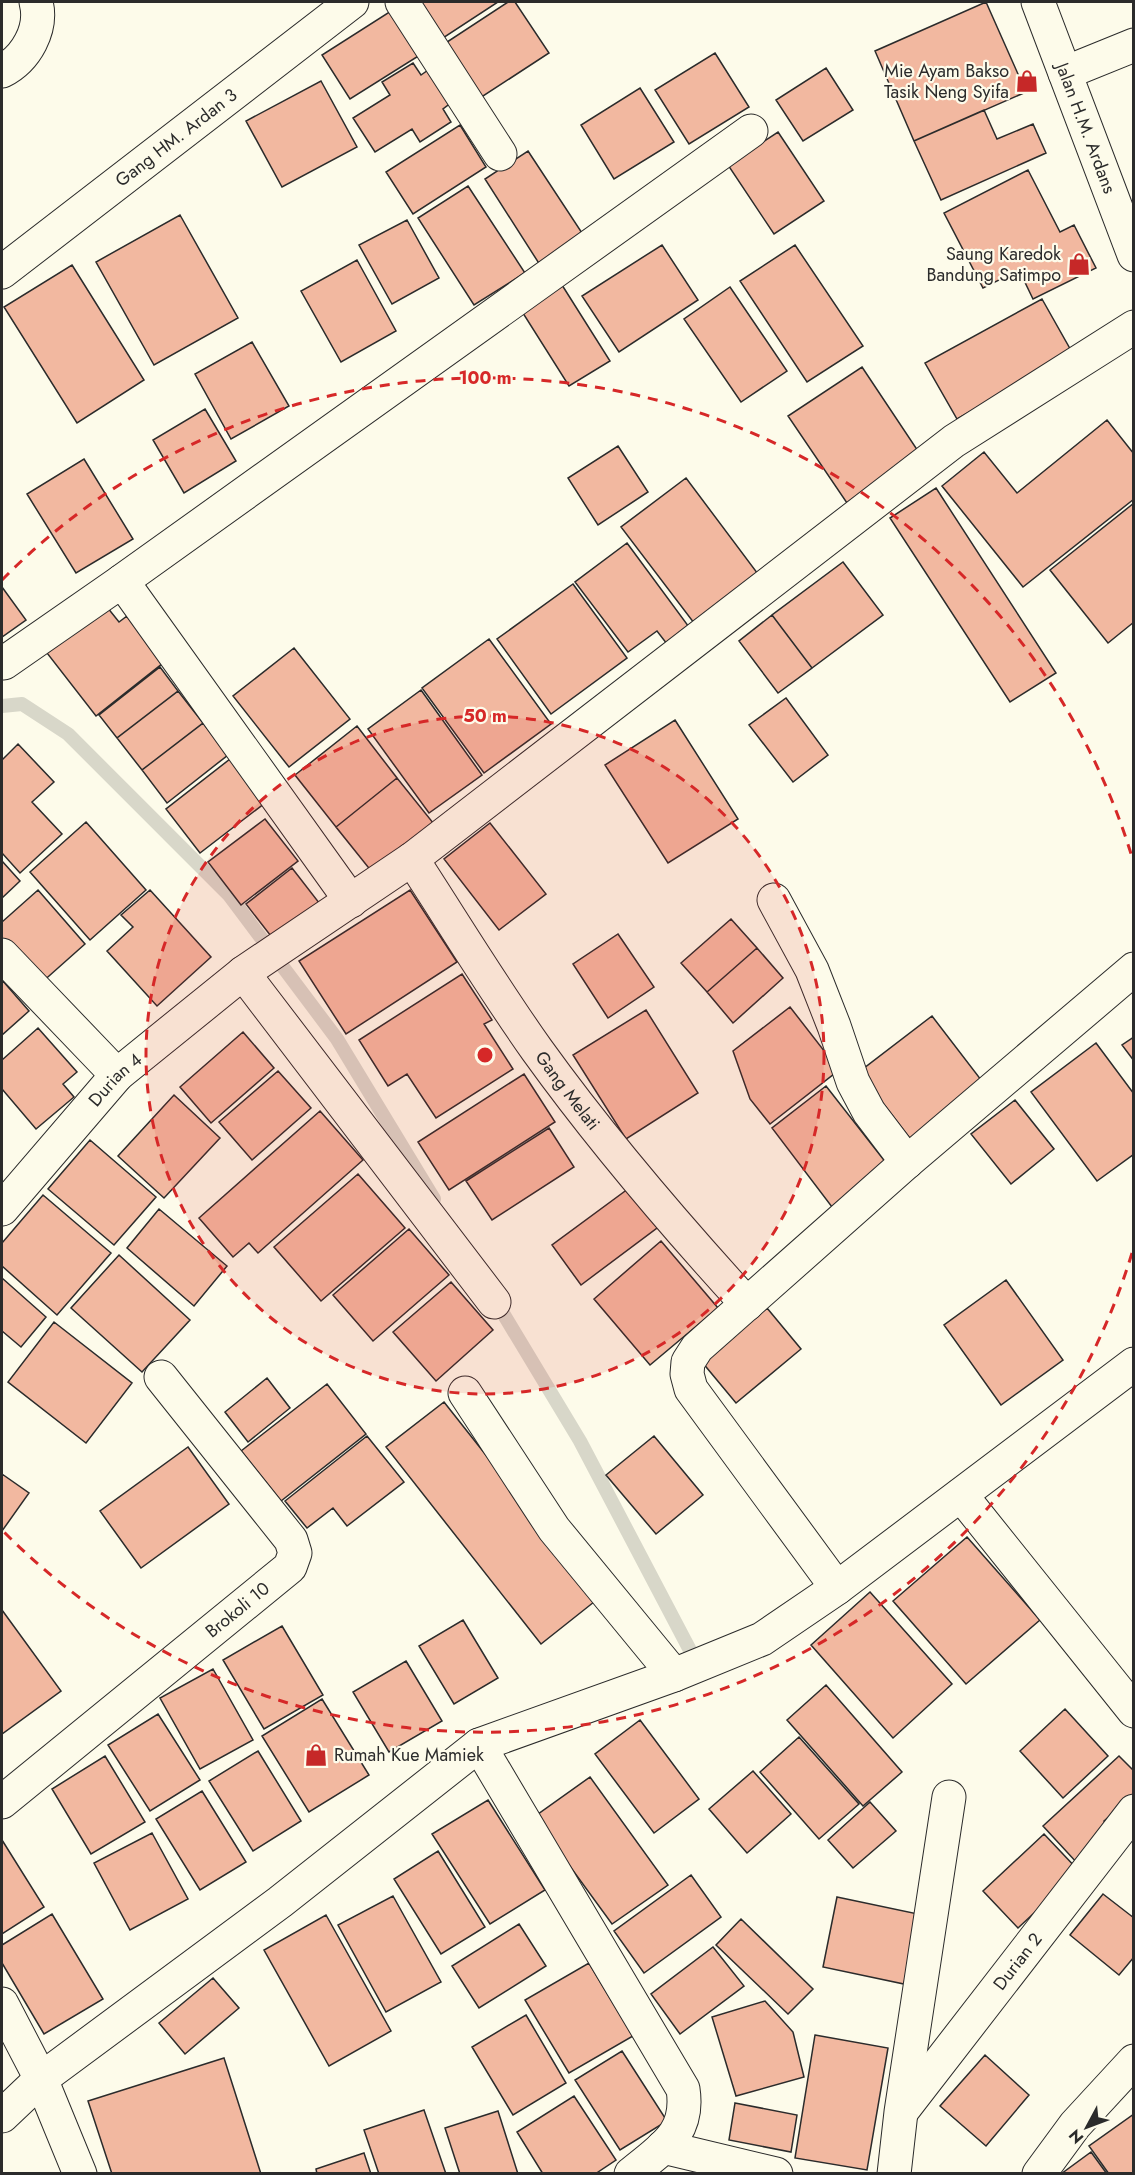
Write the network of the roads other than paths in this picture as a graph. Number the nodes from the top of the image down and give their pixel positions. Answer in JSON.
{"nodes":[{"id":1,"x":352,"y":2,"type":"edge"},
{"id":2,"x":402,"y":2,"type":"edge"},
{"id":3,"x":1038,"y":2,"type":"edge"},
{"id":4,"x":40,"y":4,"type":"edge"},
{"id":5,"x":1134,"y":45,"type":"edge"},
{"id":6,"x":2,"y":71,"type":"edge"},
{"id":7,"x":1065,"y":73,"type":"junction"},
{"id":8,"x":751,"y":131,"type":"dead end"},
{"id":9,"x":500,"y":154,"type":"dead end"},
{"id":10,"x":1134,"y":255,"type":"edge"},
{"id":11,"x":2,"y":272,"type":"edge"},
{"id":12,"x":1134,"y":327,"type":"edge"},
{"id":13,"x":122,"y":582,"type":"junction"},
{"id":14,"x":4,"y":663,"type":"dead end"},
{"id":15,"x":412,"y":859,"type":"junction"},
{"id":16,"x":774,"y":900,"type":"dead end"},
{"id":17,"x":351,"y":901,"type":"junction"},
{"id":18,"x":2,"y":955,"type":"edge"},
{"id":19,"x":1134,"y":969,"type":"edge"},
{"id":20,"x":246,"y":971,"type":"junction"},
{"id":21,"x":117,"y":1075,"type":"junction"},
{"id":22,"x":907,"y":1162,"type":"junction"},
{"id":23,"x":2,"y":1209,"type":"edge"},
{"id":24,"x":494,"y":1302,"type":"dead end"},
{"id":25,"x":747,"y":1304,"type":"junction"},
{"id":26,"x":1134,"y":1364,"type":"edge"},
{"id":27,"x":161,"y":1377,"type":"dead end"},
{"id":28,"x":465,"y":1393,"type":"dead end"},
{"id":29,"x":961,"y":1495,"type":"junction"},
{"id":30,"x":827,"y":1595,"type":"junction"},
{"id":31,"x":674,"y":1675,"type":"junction"},
{"id":32,"x":1134,"y":1712,"type":"edge"},
{"id":33,"x":479,"y":1745,"type":"junction"},
{"id":34,"x":949,"y":1797,"type":"dead end"},
{"id":35,"x":2,"y":1803,"type":"edge"},
{"id":36,"x":1134,"y":1811,"type":"edge"},
{"id":37,"x":2,"y":2004,"type":"edge"},
{"id":38,"x":1134,"y":2061,"type":"edge"},
{"id":39,"x":41,"y":2079,"type":"junction"},
{"id":40,"x":901,"y":2112,"type":"junction"},
{"id":41,"x":2,"y":2116,"type":"edge"},
{"id":42,"x":663,"y":2147,"type":"junction"},
{"id":43,"x":80,"y":2174,"type":"edge"},
{"id":44,"x":631,"y":2174,"type":"edge"},
{"id":45,"x":776,"y":2174,"type":"edge"},
{"id":46,"x":894,"y":2174,"type":"edge"},
{"id":47,"x":1039,"y":2174,"type":"edge"}],
"edges":[{"from":1,"to":11,"type":"street","name":"Gang HM. Ardan 3"},
{"from":2,"to":9,"type":"street"},
{"from":3,"to":7,"type":"street","name":"Jalan H.M. Ardans"},
{"from":4,"to":6,"type":"street"},
{"from":5,"to":7,"type":"street"},
{"from":7,"to":10,"type":"street","name":"Jalan H.M. Ardans"},
{"from":8,"to":13,"type":"street"},
{"from":12,"to":15,"type":"street","name":"Durian 4"},
{"from":13,"to":14,"type":"street"},
{"from":13,"to":17,"type":"street"},
{"from":15,"to":17,"type":"street","name":"Durian 4"},
{"from":15,"to":25,"type":"street","name":"Gang Melati"},
{"from":16,"to":22,"type":"street"},
{"from":17,"to":20,"type":"street","name":"Durian 4"},
{"from":18,"to":21,"type":"street"},
{"from":19,"to":22,"type":"street"},
{"from":20,"to":21,"type":"street","name":"Durian 4"},
{"from":20,"to":24,"type":"street"},
{"from":21,"to":23,"type":"street","name":"Durian 4"},
{"from":22,"to":25,"type":"street"},
{"from":25,"to":30,"type":"street"},
{"from":26,"to":29,"type":"street"},
{"from":27,"to":35,"type":"street","name":"Brokoli 10"},
{"from":28,"to":31,"type":"street"},
{"from":29,"to":30,"type":"street"},
{"from":29,"to":32,"type":"street"},
{"from":30,"to":31,"type":"street"},
{"from":31,"to":33,"type":"street"},
{"from":33,"to":39,"type":"street"},
{"from":33,"to":42,"type":"street"},
{"from":34,"to":40,"type":"street"},
{"from":36,"to":40,"type":"street","name":"Durian 2"},
{"from":37,"to":39,"type":"street"},
{"from":38,"to":47,"type":"street"},
{"from":39,"to":41,"type":"street"},
{"from":39,"to":43,"type":"street"},
{"from":40,"to":46,"type":"street"},
{"from":42,"to":44,"type":"street"},
{"from":42,"to":45,"type":"street"}]}
